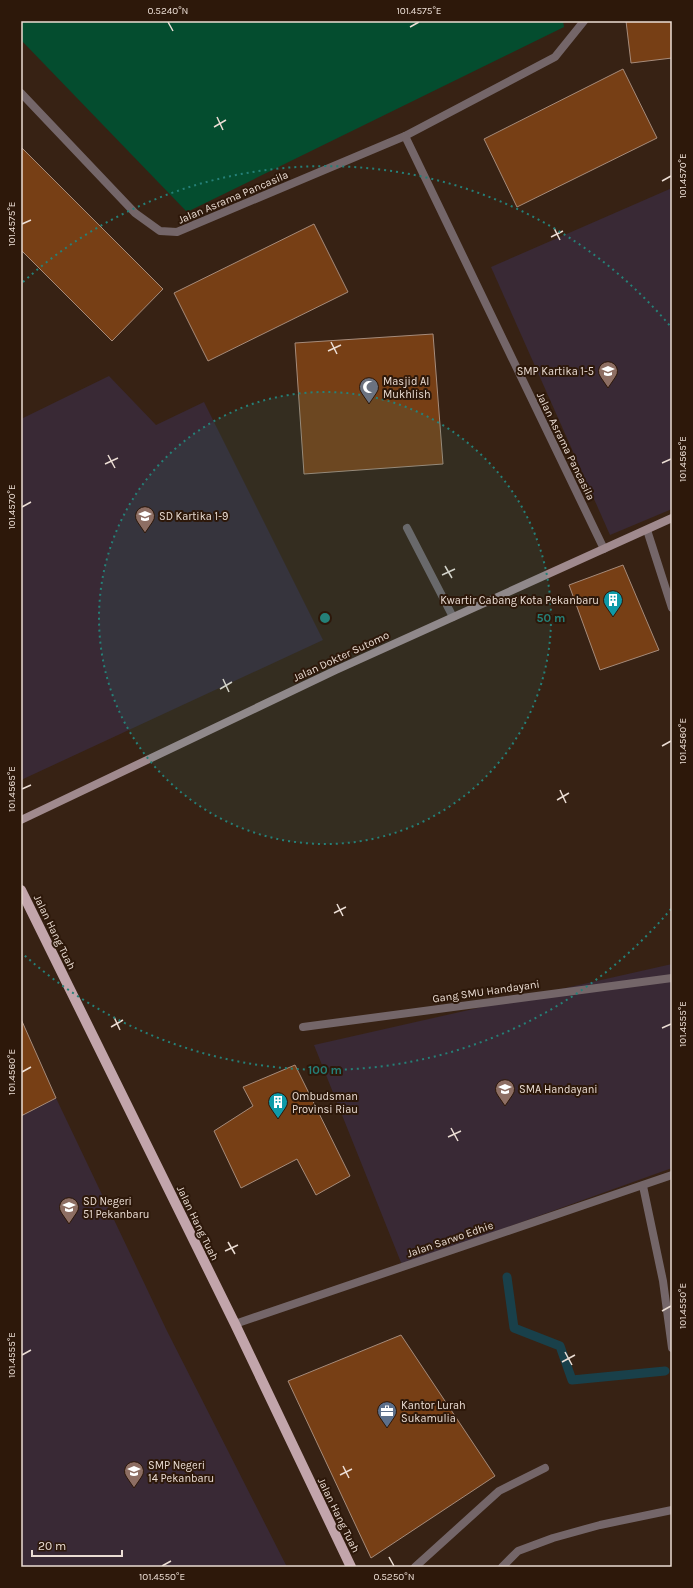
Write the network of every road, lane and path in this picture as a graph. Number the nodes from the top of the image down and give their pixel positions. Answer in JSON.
{"nodes":[{"id":1,"x":584,"y":21,"type":"edge"},
{"id":2,"x":21,"y":93,"type":"edge"},
{"id":3,"x":405,"y":136,"type":"junction"},
{"id":4,"x":672,"y":518,"type":"edge"},
{"id":5,"x":407,"y":528,"type":"dead end"},
{"id":6,"x":647,"y":530,"type":"junction"},
{"id":7,"x":604,"y":550,"type":"junction"},
{"id":8,"x":672,"y":608,"type":"edge"},
{"id":9,"x":453,"y":617,"type":"junction"},
{"id":10,"x":21,"y":820,"type":"edge"},
{"id":11,"x":21,"y":890,"type":"edge"},
{"id":12,"x":672,"y":978,"type":"edge"},
{"id":13,"x":302,"y":1027,"type":"dead end"},
{"id":14,"x":672,"y":1175,"type":"edge"},
{"id":15,"x":643,"y":1186,"type":"junction"},
{"id":16,"x":235,"y":1324,"type":"junction"},
{"id":17,"x":672,"y":1348,"type":"edge"},
{"id":18,"x":545,"y":1468,"type":"dead end"},
{"id":19,"x":672,"y":1510,"type":"edge"},
{"id":20,"x":351,"y":1567,"type":"edge"},
{"id":21,"x":415,"y":1567,"type":"edge"},
{"id":22,"x":502,"y":1567,"type":"edge"}],
"edges":[{"from":1,"to":3,"type":"street","name":"Jalan Asrama Pancasila"},
{"from":2,"to":3,"type":"street","name":"Jalan Asrama Pancasila"},
{"from":3,"to":7,"type":"street","name":"Jalan Asrama Pancasila"},
{"from":4,"to":6,"type":"main road","name":"Jalan Dokter Sutomo"},
{"from":5,"to":9,"type":"street"},
{"from":6,"to":7,"type":"main road","name":"Jalan Dokter Sutomo"},
{"from":6,"to":8,"type":"street"},
{"from":7,"to":9,"type":"main road","name":"Jalan Dokter Sutomo"},
{"from":9,"to":10,"type":"main road","name":"Jalan Dokter Sutomo"},
{"from":11,"to":16,"type":"main road","name":"Jalan Hang Tuah"},
{"from":12,"to":13,"type":"street","name":"Gang SMU Handayani"},
{"from":14,"to":15,"type":"street","name":"Jalan Sarwo Edhie"},
{"from":15,"to":16,"type":"street","name":"Jalan Sarwo Edhie"},
{"from":15,"to":17,"type":"street"},
{"from":16,"to":20,"type":"main road","name":"Jalan Hang Tuah"},
{"from":18,"to":21,"type":"street"},
{"from":19,"to":22,"type":"street"}]}
